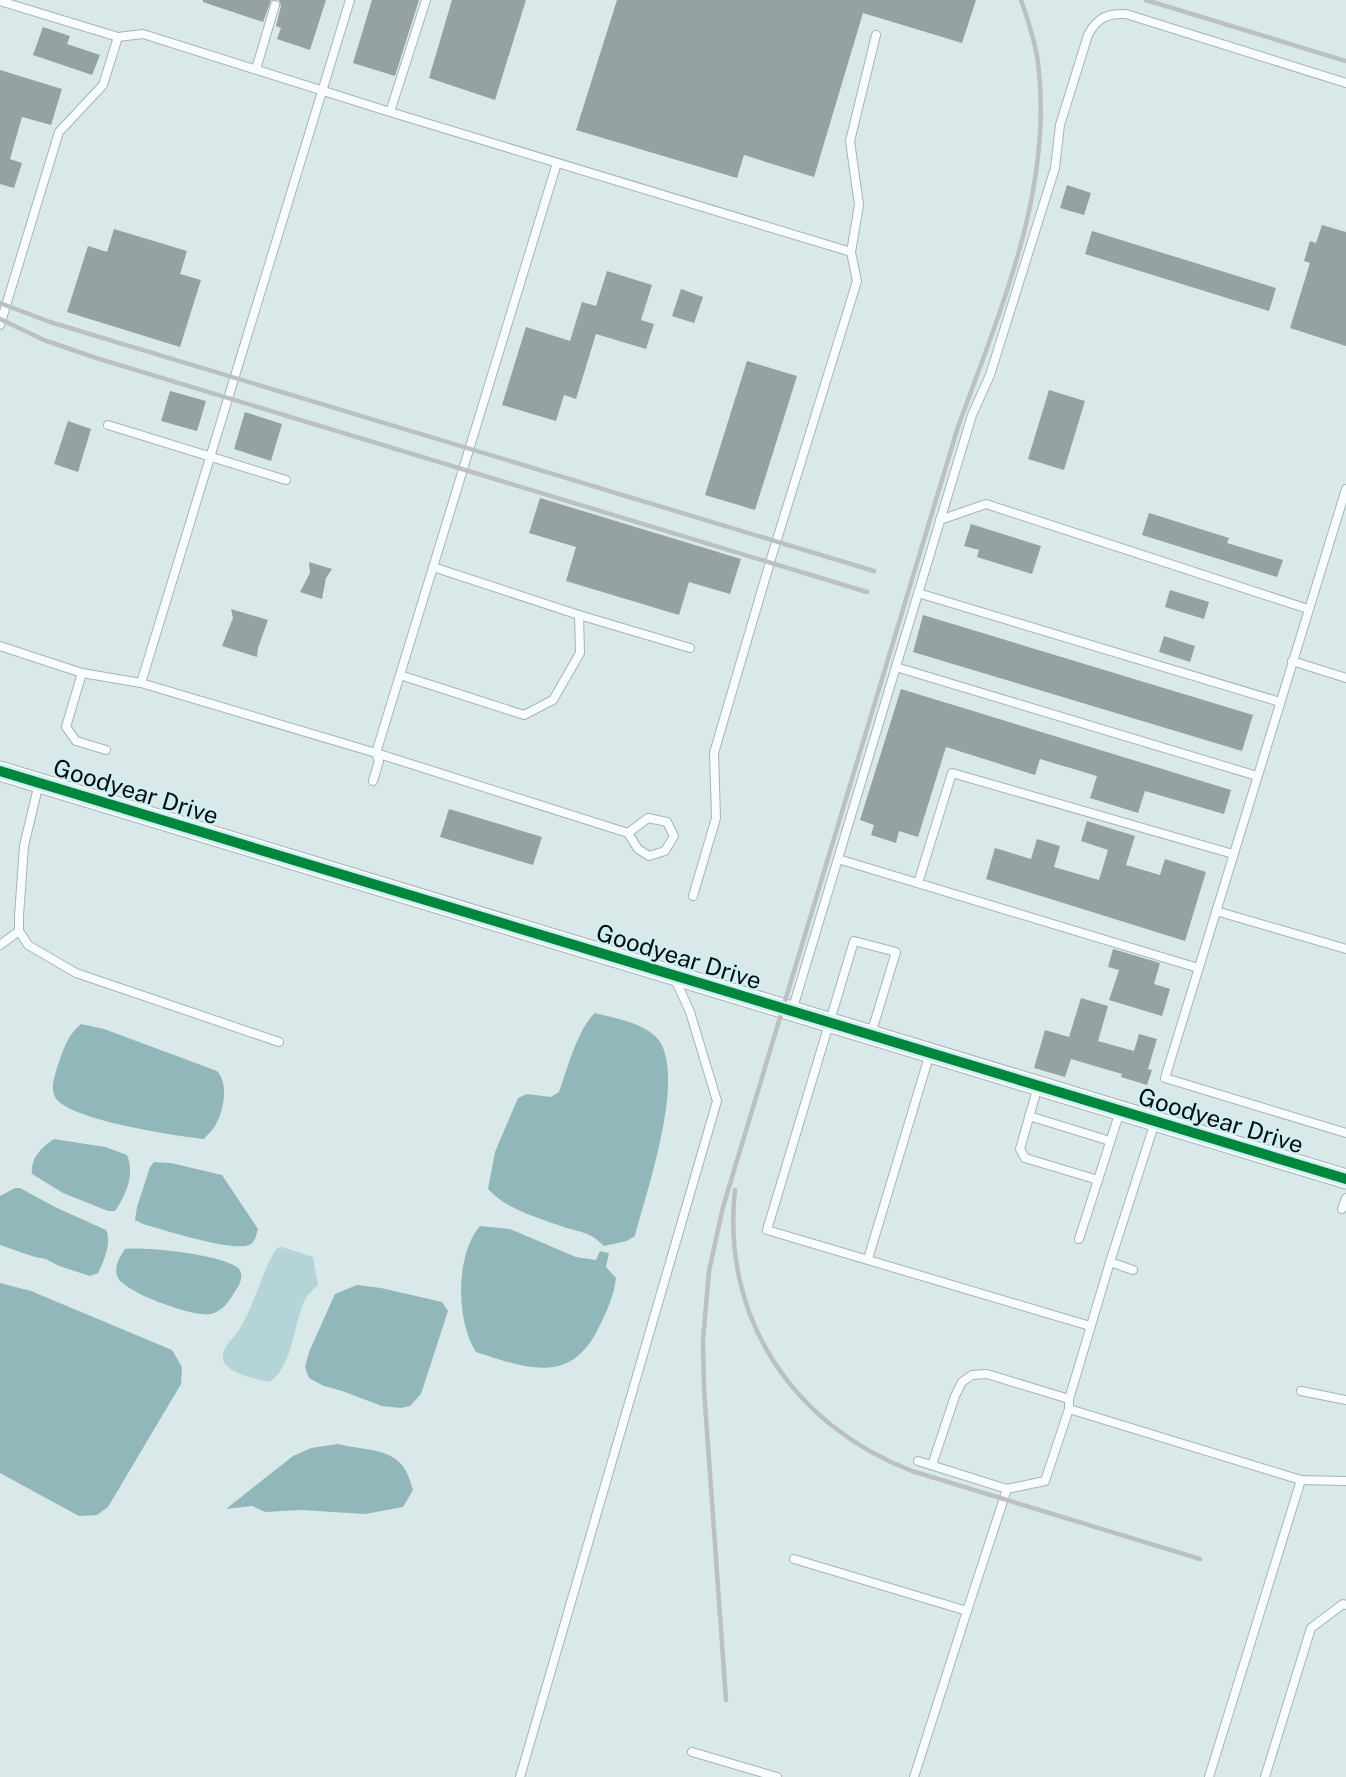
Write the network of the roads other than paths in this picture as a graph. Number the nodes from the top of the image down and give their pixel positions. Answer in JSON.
{"nodes":[{"id":1,"x":350,"y":0,"type":"edge"},
{"id":2,"x":426,"y":0,"type":"edge"},
{"id":3,"x":0,"y":1,"type":"edge"},
{"id":4,"x":275,"y":5,"type":"dead end"},
{"id":5,"x":876,"y":35,"type":"dead end"},
{"id":6,"x":118,"y":37,"type":"junction"},
{"id":7,"x":256,"y":69,"type":"junction"},
{"id":8,"x":1346,"y":83,"type":"edge"},
{"id":9,"x":323,"y":90,"type":"junction"},
{"id":10,"x":390,"y":112,"type":"junction"},
{"id":11,"x":557,"y":163,"type":"junction"},
{"id":12,"x":851,"y":252,"type":"junction"},
{"id":13,"x":0,"y":325,"type":"edge"},
{"id":14,"x":108,"y":425,"type":"dead end"},
{"id":15,"x":211,"y":456,"type":"junction"},
{"id":16,"x":286,"y":480,"type":"dead end"},
{"id":17,"x":1346,"y":489,"type":"edge"},
{"id":18,"x":940,"y":520,"type":"junction"},
{"id":19,"x":433,"y":567,"type":"junction"},
{"id":20,"x":918,"y":593,"type":"junction"},
{"id":21,"x":1308,"y":610,"type":"junction"},
{"id":22,"x":579,"y":615,"type":"junction"},
{"id":23,"x":0,"y":646,"type":"edge"},
{"id":24,"x":690,"y":648,"type":"dead end"},
{"id":25,"x":1292,"y":661,"type":"junction"},
{"id":26,"x":896,"y":667,"type":"junction"},
{"id":27,"x":82,"y":673,"type":"junction"},
{"id":28,"x":400,"y":676,"type":"junction"},
{"id":29,"x":1346,"y":678,"type":"edge"},
{"id":30,"x":141,"y":683,"type":"junction"},
{"id":31,"x":1280,"y":702,"type":"junction"},
{"id":32,"x":106,"y":750,"type":"dead end"},
{"id":33,"x":376,"y":753,"type":"junction"},
{"id":34,"x":0,"y":771,"type":"edge"},
{"id":35,"x":1257,"y":776,"type":"junction"},
{"id":36,"x":373,"y":781,"type":"dead end"},
{"id":37,"x":39,"y":783,"type":"junction"},
{"id":38,"x":628,"y":833,"type":"junction"},
{"id":39,"x":1233,"y":854,"type":"junction"},
{"id":40,"x":838,"y":859,"type":"junction"},
{"id":41,"x":918,"y":883,"type":"junction"},
{"id":42,"x":693,"y":896,"type":"dead end"},
{"id":43,"x":1216,"y":911,"type":"junction"},
{"id":44,"x":19,"y":931,"type":"junction"},
{"id":45,"x":0,"y":946,"type":"edge"},
{"id":46,"x":1346,"y":949,"type":"edge"},
{"id":47,"x":1198,"y":968,"type":"junction"},
{"id":48,"x":674,"y":977,"type":"junction"},
{"id":49,"x":792,"y":1012,"type":"junction"},
{"id":50,"x":830,"y":1022,"type":"junction"},
{"id":51,"x":872,"y":1034,"type":"junction"},
{"id":52,"x":279,"y":1042,"type":"dead end"},
{"id":53,"x":930,"y":1053,"type":"junction"},
{"id":54,"x":1038,"y":1086,"type":"junction"},
{"id":55,"x":1120,"y":1111,"type":"junction"},
{"id":56,"x":1029,"y":1116,"type":"junction"},
{"id":57,"x":1155,"y":1122,"type":"junction"},
{"id":58,"x":1346,"y":1133,"type":"edge"},
{"id":59,"x":1110,"y":1141,"type":"junction"},
{"id":60,"x":1346,"y":1179,"type":"edge"},
{"id":61,"x":1098,"y":1180,"type":"junction"},
{"id":62,"x":1346,"y":1198,"type":"edge"},
{"id":63,"x":1342,"y":1209,"type":"dead end"},
{"id":64,"x":1079,"y":1239,"type":"dead end"},
{"id":65,"x":868,"y":1259,"type":"junction"},
{"id":66,"x":1110,"y":1262,"type":"junction"},
{"id":67,"x":1133,"y":1270,"type":"dead end"},
{"id":68,"x":1090,"y":1326,"type":"junction"},
{"id":69,"x":1301,"y":1391,"type":"dead end"},
{"id":70,"x":1069,"y":1399,"type":"junction"},
{"id":71,"x":1346,"y":1400,"type":"edge"},
{"id":72,"x":1069,"y":1409,"type":"junction"},
{"id":73,"x":918,"y":1461,"type":"dead end"},
{"id":74,"x":932,"y":1465,"type":"junction"},
{"id":75,"x":1301,"y":1480,"type":"junction"},
{"id":76,"x":1346,"y":1481,"type":"edge"},
{"id":77,"x":1007,"y":1489,"type":"junction"},
{"id":78,"x":794,"y":1559,"type":"dead end"},
{"id":79,"x":1346,"y":1605,"type":"edge"},
{"id":80,"x":967,"y":1611,"type":"junction"},
{"id":81,"x":692,"y":1752,"type":"dead end"},
{"id":82,"x":520,"y":1777,"type":"edge"},
{"id":83,"x":777,"y":1777,"type":"edge"},
{"id":84,"x":914,"y":1777,"type":"edge"},
{"id":85,"x":1209,"y":1777,"type":"edge"},
{"id":86,"x":1265,"y":1777,"type":"edge"}],
"edges":[{"from":1,"to":9,"type":"lane"},
{"from":2,"to":10,"type":"lane"},
{"from":3,"to":6,"type":"lane"},
{"from":4,"to":7,"type":"lane"},
{"from":5,"to":12,"type":"lane"},
{"from":6,"to":7,"type":"lane"},
{"from":6,"to":13,"type":"lane"},
{"from":7,"to":9,"type":"lane"},
{"from":8,"to":18,"type":"lane"},
{"from":9,"to":10,"type":"lane"},
{"from":9,"to":15,"type":"lane"},
{"from":10,"to":11,"type":"lane"},
{"from":11,"to":12,"type":"lane"},
{"from":11,"to":19,"type":"lane"},
{"from":12,"to":42,"type":"lane"},
{"from":14,"to":15,"type":"lane"},
{"from":15,"to":16,"type":"lane"},
{"from":15,"to":30,"type":"lane"},
{"from":17,"to":21,"type":"lane"},
{"from":18,"to":20,"type":"lane"},
{"from":18,"to":21,"type":"lane"},
{"from":19,"to":22,"type":"lane"},
{"from":19,"to":28,"type":"lane"},
{"from":20,"to":26,"type":"lane"},
{"from":20,"to":31,"type":"lane"},
{"from":21,"to":25,"type":"lane"},
{"from":22,"to":24,"type":"lane"},
{"from":22,"to":28,"type":"lane"},
{"from":23,"to":27,"type":"lane"},
{"from":25,"to":29,"type":"lane"},
{"from":25,"to":31,"type":"lane"},
{"from":26,"to":35,"type":"lane"},
{"from":26,"to":40,"type":"lane"},
{"from":27,"to":30,"type":"lane"},
{"from":27,"to":32,"type":"lane"},
{"from":28,"to":33,"type":"lane"},
{"from":30,"to":33,"type":"lane"},
{"from":31,"to":35,"type":"lane"},
{"from":33,"to":36,"type":"lane"},
{"from":33,"to":38,"type":"lane"},
{"from":34,"to":37,"type":"street","name":"Goodyear Drive"},
{"from":35,"to":39,"type":"lane"},
{"from":37,"to":44,"type":"lane"},
{"from":37,"to":48,"type":"street","name":"Goodyear Drive"},
{"from":38,"to":38,"type":"lane"},
{"from":39,"to":41,"type":"lane"},
{"from":39,"to":43,"type":"lane"},
{"from":40,"to":41,"type":"lane"},
{"from":40,"to":49,"type":"lane"},
{"from":41,"to":47,"type":"lane"},
{"from":43,"to":46,"type":"lane"},
{"from":43,"to":47,"type":"lane"},
{"from":44,"to":45,"type":"lane"},
{"from":44,"to":52,"type":"lane"},
{"from":47,"to":58,"type":"lane"},
{"from":48,"to":49,"type":"street","name":"Goodyear Drive"},
{"from":48,"to":82,"type":"lane"},
{"from":49,"to":50,"type":"street","name":"Goodyear Drive"},
{"from":50,"to":51,"type":"street","name":"Goodyear Drive"},
{"from":50,"to":51,"type":"lane"},
{"from":50,"to":65,"type":"lane"},
{"from":51,"to":53,"type":"street","name":"Goodyear Drive"},
{"from":53,"to":54,"type":"street","name":"Goodyear Drive"},
{"from":53,"to":65,"type":"lane"},
{"from":54,"to":55,"type":"street","name":"Goodyear Drive"},
{"from":54,"to":56,"type":"lane"},
{"from":55,"to":57,"type":"street","name":"Goodyear Drive"},
{"from":55,"to":59,"type":"lane"},
{"from":56,"to":59,"type":"lane"},
{"from":56,"to":61,"type":"lane"},
{"from":57,"to":60,"type":"street","name":"Goodyear Drive"},
{"from":57,"to":66,"type":"lane"},
{"from":59,"to":61,"type":"lane"},
{"from":61,"to":64,"type":"lane"},
{"from":62,"to":63,"type":"lane"},
{"from":65,"to":68,"type":"lane"},
{"from":66,"to":67,"type":"lane"},
{"from":66,"to":68,"type":"lane"},
{"from":68,"to":70,"type":"lane"},
{"from":69,"to":71,"type":"lane"},
{"from":70,"to":72,"type":"lane"},
{"from":70,"to":74,"type":"lane"},
{"from":72,"to":75,"type":"lane"},
{"from":72,"to":77,"type":"lane"},
{"from":73,"to":74,"type":"lane"},
{"from":74,"to":77,"type":"lane"},
{"from":75,"to":76,"type":"lane"},
{"from":75,"to":85,"type":"lane"},
{"from":77,"to":80,"type":"lane"},
{"from":78,"to":80,"type":"lane"},
{"from":79,"to":86,"type":"lane"},
{"from":80,"to":84,"type":"lane"},
{"from":81,"to":83,"type":"lane"}]}
